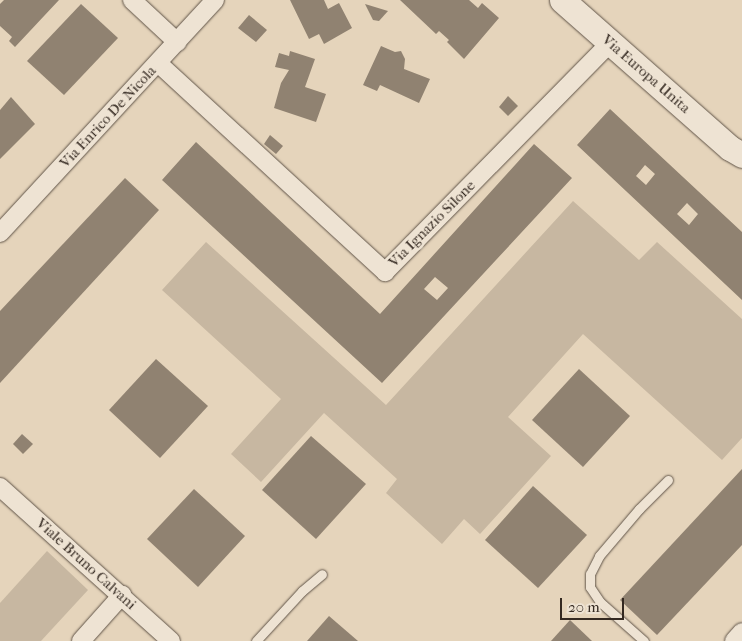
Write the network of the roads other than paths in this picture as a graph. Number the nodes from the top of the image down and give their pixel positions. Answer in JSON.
{"nodes":[{"id":1,"x":132,"y":0,"type":"edge"},
{"id":2,"x":215,"y":0,"type":"edge"},
{"id":3,"x":562,"y":0,"type":"edge"},
{"id":4,"x":178,"y":42,"type":"junction"},
{"id":5,"x":610,"y":43,"type":"junction"},
{"id":6,"x":158,"y":63,"type":"junction"},
{"id":7,"x":738,"y":154,"type":"edge"},
{"id":8,"x":0,"y":233,"type":"edge"},
{"id":9,"x":668,"y":480,"type":"dead end"},
{"id":10,"x":0,"y":487,"type":"edge"},
{"id":11,"x":322,"y":574,"type":"dead end"},
{"id":12,"x":122,"y":595,"type":"junction"},
{"id":13,"x":742,"y":632,"type":"edge"},
{"id":14,"x":82,"y":641,"type":"edge"},
{"id":15,"x":171,"y":641,"type":"edge"},
{"id":16,"x":256,"y":641,"type":"edge"},
{"id":17,"x":644,"y":641,"type":"edge"},
{"id":18,"x":734,"y":641,"type":"edge"}],
"edges":[{"from":1,"to":4,"type":"street"},
{"from":2,"to":4,"type":"street","name":"Via Enrico De Nicola"},
{"from":3,"to":5,"type":"street","name":"Via Europa Unita"},
{"from":4,"to":6,"type":"street","name":"Via Enrico De Nicola"},
{"from":5,"to":6,"type":"street","name":"Via Ignazio Silone"},
{"from":5,"to":7,"type":"street","name":"Via Europa Unita"},
{"from":6,"to":8,"type":"street","name":"Via Enrico De Nicola"},
{"from":9,"to":17,"type":"lane"},
{"from":10,"to":12,"type":"street","name":"Viale Bruno Calvani"},
{"from":11,"to":16,"type":"lane"},
{"from":12,"to":14,"type":"street"},
{"from":12,"to":15,"type":"street","name":"Viale Bruno Calvani"},
{"from":13,"to":18,"type":"street"}]}
